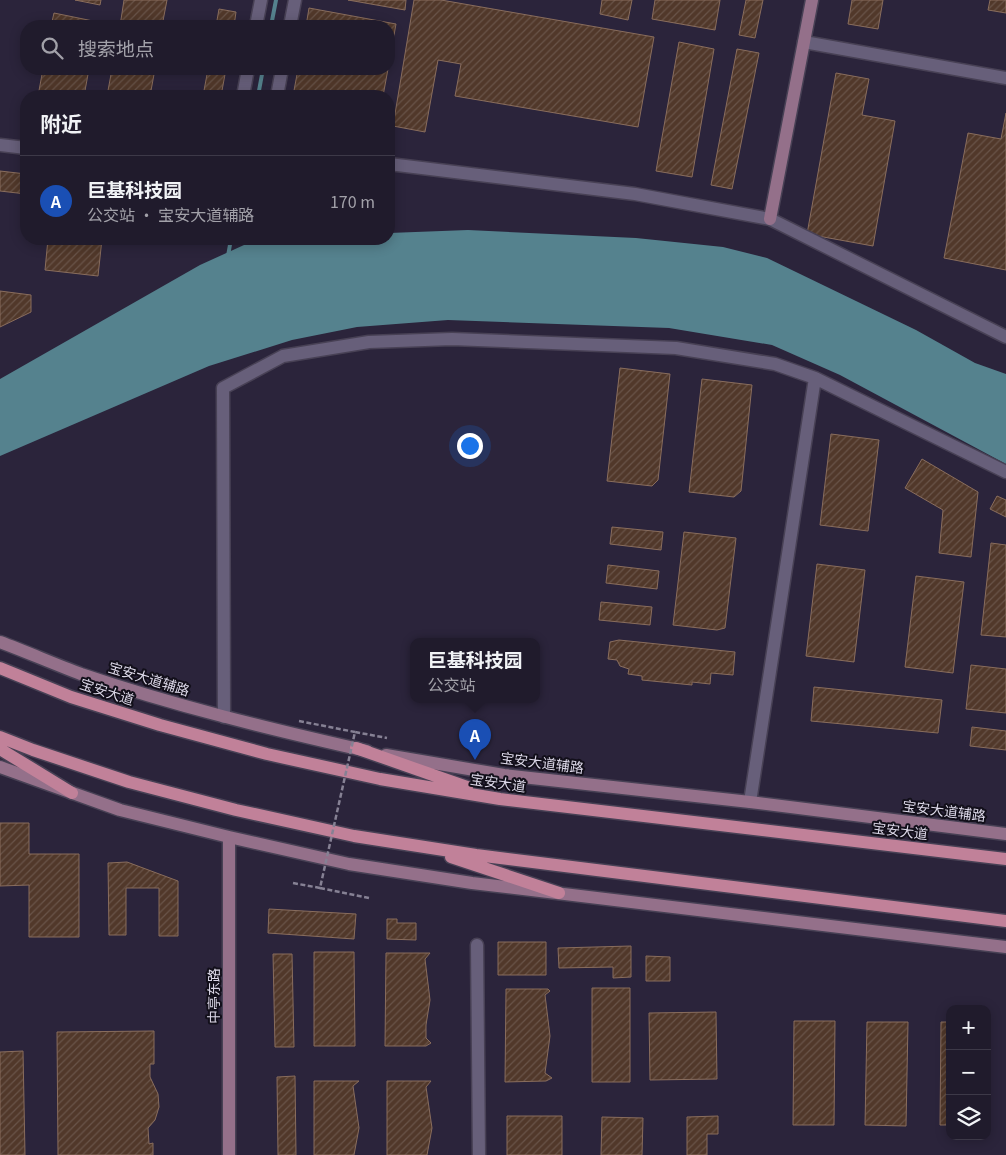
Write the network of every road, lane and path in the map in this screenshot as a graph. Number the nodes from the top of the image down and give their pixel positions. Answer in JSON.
{"nodes":[{"id":1,"x":261,"y":0,"type":"edge"},
{"id":2,"x":295,"y":0,"type":"edge"},
{"id":3,"x":812,"y":0,"type":"edge"},
{"id":4,"x":257,"y":20,"type":"edge"},
{"id":5,"x":291,"y":20,"type":"edge"},
{"id":6,"x":804,"y":42,"type":"junction"},
{"id":7,"x":247,"y":75,"type":"edge"},
{"id":8,"x":281,"y":75,"type":"edge"},
{"id":9,"x":1006,"y":78,"type":"edge"},
{"id":10,"x":243,"y":90,"type":"edge"},
{"id":11,"x":278,"y":90,"type":"edge"},
{"id":12,"x":0,"y":145,"type":"edge"},
{"id":13,"x":20,"y":147,"type":"edge"},
{"id":14,"x":395,"y":165,"type":"edge"},
{"id":15,"x":770,"y":219,"type":"junction"},
{"id":16,"x":1006,"y":337,"type":"edge"},
{"id":17,"x":815,"y":378,"type":"junction"},
{"id":18,"x":1006,"y":472,"type":"edge"},
{"id":19,"x":0,"y":642,"type":"edge"},
{"id":20,"x":0,"y":668,"type":"edge"},
{"id":21,"x":224,"y":717,"type":"junction"},
{"id":22,"x":299,"y":721,"type":"dead end"},
{"id":23,"x":355,"y":732,"type":"junction"},
{"id":24,"x":0,"y":737,"type":"edge"},
{"id":25,"x":387,"y":738,"type":"dead end"},
{"id":26,"x":356,"y":748,"type":"junction"},
{"id":27,"x":0,"y":749,"type":"edge"},
{"id":28,"x":0,"y":767,"type":"edge"},
{"id":29,"x":72,"y":793,"type":"junction"},
{"id":30,"x":500,"y":799,"type":"junction"},
{"id":31,"x":750,"y":802,"type":"junction"},
{"id":32,"x":1006,"y":834,"type":"edge"},
{"id":33,"x":230,"y":837,"type":"junction"},
{"id":34,"x":418,"y":846,"type":"junction"},
{"id":35,"x":1006,"y":859,"type":"edge"},
{"id":36,"x":292,"y":882,"type":"dead end"},
{"id":37,"x":320,"y":888,"type":"junction"},
{"id":38,"x":559,"y":893,"type":"junction"},
{"id":39,"x":369,"y":898,"type":"dead end"},
{"id":40,"x":1006,"y":920,"type":"edge"},
{"id":41,"x":477,"y":945,"type":"dead end"},
{"id":42,"x":1006,"y":947,"type":"edge"},
{"id":43,"x":229,"y":1155,"type":"edge"},
{"id":44,"x":479,"y":1155,"type":"edge"}],
"edges":[{"from":1,"to":4,"type":"street"},
{"from":2,"to":5,"type":"street"},
{"from":3,"to":6,"type":"main road"},
{"from":6,"to":9,"type":"street"},
{"from":6,"to":15,"type":"main road"},
{"from":7,"to":10,"type":"street"},
{"from":8,"to":11,"type":"street"},
{"from":12,"to":13,"type":"street"},
{"from":14,"to":15,"type":"street"},
{"from":15,"to":16,"type":"street"},
{"from":17,"to":18,"type":"street"},
{"from":17,"to":21,"type":"street"},
{"from":17,"to":31,"type":"street"},
{"from":19,"to":21,"type":"main road","name":"宝安大道辅路"},
{"from":20,"to":30,"type":"main road","name":"宝安大道"},
{"from":21,"to":26,"type":"main road","name":"宝安大道辅路"},
{"from":22,"to":23,"type":"path"},
{"from":23,"to":25,"type":"path","bridge":true},
{"from":23,"to":37,"type":"path","bridge":true},
{"from":24,"to":34,"type":"main road"},
{"from":26,"to":30,"type":"main road"},
{"from":26,"to":31,"type":"main road","name":"宝安大道辅路"},
{"from":27,"to":29,"type":"main road"},
{"from":28,"to":29,"type":"main road"},
{"from":29,"to":33,"type":"main road"},
{"from":30,"to":35,"type":"main road","name":"宝安大道"},
{"from":31,"to":32,"type":"main road","name":"宝安大道辅路"},
{"from":33,"to":38,"type":"main road"},
{"from":33,"to":43,"type":"main road","name":"中亭东路"},
{"from":34,"to":38,"type":"main road"},
{"from":34,"to":40,"type":"main road"},
{"from":36,"to":37,"type":"path","bridge":true},
{"from":37,"to":39,"type":"path"},
{"from":38,"to":42,"type":"main road"},
{"from":41,"to":44,"type":"street"}]}
